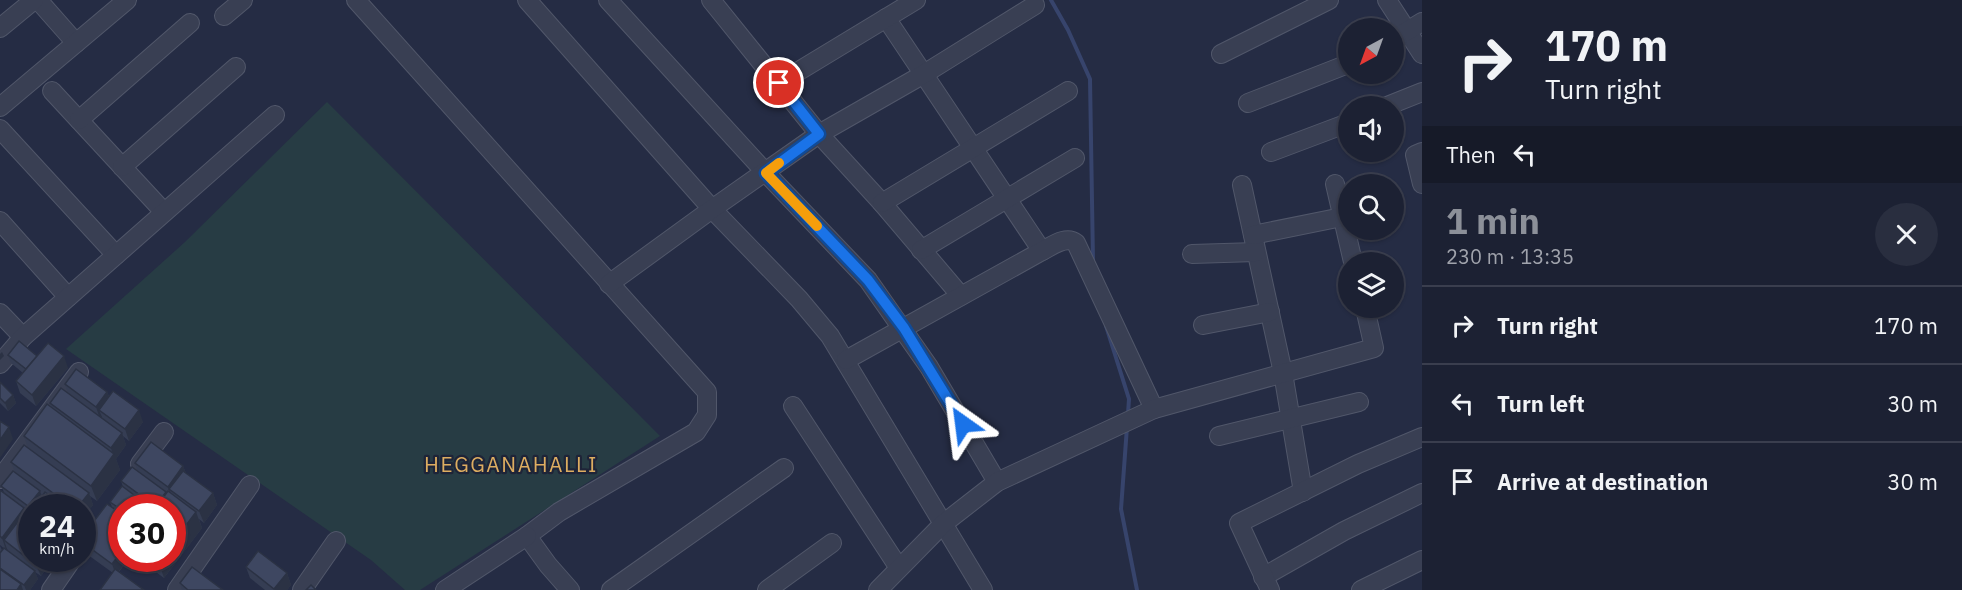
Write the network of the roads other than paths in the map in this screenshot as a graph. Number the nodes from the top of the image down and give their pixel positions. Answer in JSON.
{"nodes":[{"id":1,"x":36,"y":0,"type":"edge"},
{"id":2,"x":127,"y":0,"type":"edge"},
{"id":3,"x":243,"y":0,"type":"edge"},
{"id":4,"x":527,"y":0,"type":"edge"},
{"id":5,"x":608,"y":0,"type":"edge"},
{"id":6,"x":712,"y":0,"type":"edge"},
{"id":7,"x":916,"y":0,"type":"edge"},
{"id":8,"x":1329,"y":0,"type":"edge"},
{"id":9,"x":1387,"y":0,"type":"edge"},
{"id":10,"x":359,"y":1,"type":"edge"},
{"id":11,"x":1035,"y":5,"type":"dead end"},
{"id":12,"x":224,"y":16,"type":"dead end"},
{"id":13,"x":886,"y":18,"type":"junction"},
{"id":14,"x":190,"y":23,"type":"dead end"},
{"id":15,"x":0,"y":28,"type":"edge"},
{"id":16,"x":1408,"y":31,"type":"edge"},
{"id":17,"x":76,"y":43,"type":"junction"},
{"id":18,"x":1221,"y":54,"type":"dead end"},
{"id":19,"x":1422,"y":54,"type":"edge"},
{"id":20,"x":236,"y":67,"type":"dead end"},
{"id":21,"x":1338,"y":68,"type":"edge"},
{"id":22,"x":924,"y":74,"type":"junction"},
{"id":23,"x":779,"y":83,"type":"junction"},
{"id":24,"x":52,"y":91,"type":"dead end"},
{"id":25,"x":1068,"y":91,"type":"dead end"},
{"id":26,"x":1422,"y":92,"type":"edge"},
{"id":27,"x":1404,"y":99,"type":"edge"},
{"id":28,"x":1248,"y":103,"type":"dead end"},
{"id":29,"x":0,"y":107,"type":"edge"},
{"id":30,"x":275,"y":115,"type":"dead end"},
{"id":31,"x":79,"y":120,"type":"junction"},
{"id":32,"x":1338,"y":127,"type":"edge"},
{"id":33,"x":0,"y":129,"type":"edge"},
{"id":34,"x":819,"y":134,"type":"junction"},
{"id":35,"x":973,"y":148,"type":"junction"},
{"id":36,"x":1271,"y":152,"type":"dead end"},
{"id":37,"x":1422,"y":152,"type":"edge"},
{"id":38,"x":1075,"y":158,"type":"dead end"},
{"id":39,"x":122,"y":167,"type":"junction"},
{"id":40,"x":766,"y":173,"type":"junction"},
{"id":41,"x":1335,"y":184,"type":"dead end"},
{"id":42,"x":1422,"y":184,"type":"edge"},
{"id":43,"x":1242,"y":185,"type":"dead end"},
{"id":44,"x":1338,"y":198,"type":"edge"},
{"id":45,"x":1007,"y":199,"type":"junction"},
{"id":46,"x":882,"y":203,"type":"junction"},
{"id":47,"x":712,"y":209,"type":"junction"},
{"id":48,"x":164,"y":212,"type":"junction"},
{"id":49,"x":1338,"y":218,"type":"edge"},
{"id":50,"x":0,"y":221,"type":"edge"},
{"id":51,"x":1255,"y":244,"type":"junction"},
{"id":52,"x":921,"y":250,"type":"junction"},
{"id":53,"x":1042,"y":251,"type":"junction"},
{"id":54,"x":1192,"y":254,"type":"dead end"},
{"id":55,"x":116,"y":255,"type":"junction"},
{"id":56,"x":609,"y":284,"type":"junction"},
{"id":57,"x":961,"y":296,"type":"junction"},
{"id":58,"x":68,"y":297,"type":"junction"},
{"id":59,"x":1270,"y":312,"type":"junction"},
{"id":60,"x":1367,"y":318,"type":"edge"},
{"id":61,"x":3,"y":320,"type":"edge"},
{"id":62,"x":1203,"y":325,"type":"dead end"},
{"id":63,"x":904,"y":328,"type":"junction"},
{"id":64,"x":23,"y":337,"type":"junction"},
{"id":65,"x":846,"y":360,"type":"junction"},
{"id":66,"x":0,"y":364,"type":"edge"},
{"id":67,"x":79,"y":372,"type":"edge"},
{"id":68,"x":1283,"y":373,"type":"junction"},
{"id":69,"x":1359,"y":402,"type":"dead end"},
{"id":70,"x":793,"y":406,"type":"dead end"},
{"id":71,"x":1154,"y":409,"type":"junction"},
{"id":72,"x":1291,"y":419,"type":"junction"},
{"id":73,"x":164,"y":432,"type":"dead end"},
{"id":74,"x":1219,"y":436,"type":"dead end"},
{"id":75,"x":1422,"y":437,"type":"edge"},
{"id":76,"x":784,"y":468,"type":"dead end"},
{"id":77,"x":131,"y":477,"type":"edge"},
{"id":78,"x":0,"y":479,"type":"edge"},
{"id":79,"x":997,"y":482,"type":"junction"},
{"id":80,"x":250,"y":485,"type":"dead end"},
{"id":81,"x":1303,"y":492,"type":"junction"},
{"id":82,"x":1422,"y":493,"type":"edge"},
{"id":83,"x":943,"y":524,"type":"junction"},
{"id":84,"x":527,"y":536,"type":"junction"},
{"id":85,"x":336,"y":541,"type":"dead end"},
{"id":86,"x":832,"y":543,"type":"dead end"},
{"id":87,"x":1422,"y":560,"type":"edge"},
{"id":88,"x":899,"y":568,"type":"junction"},
{"id":89,"x":63,"y":572,"type":"edge"},
{"id":90,"x":1266,"y":583,"type":"edge"},
{"id":91,"x":51,"y":590,"type":"edge"},
{"id":92,"x":177,"y":590,"type":"edge"},
{"id":93,"x":302,"y":590,"type":"edge"},
{"id":94,"x":445,"y":590,"type":"edge"},
{"id":95,"x":570,"y":590,"type":"edge"},
{"id":96,"x":611,"y":590,"type":"edge"},
{"id":97,"x":767,"y":590,"type":"edge"},
{"id":98,"x":878,"y":590,"type":"edge"},
{"id":99,"x":983,"y":590,"type":"edge"},
{"id":100,"x":1361,"y":590,"type":"edge"}],
"edges":[{"from":1,"to":15,"type":"street"},
{"from":1,"to":17,"type":"street"},
{"from":2,"to":17,"type":"street"},
{"from":3,"to":12,"type":"street"},
{"from":4,"to":47,"type":"street"},
{"from":5,"to":40,"type":"street"},
{"from":6,"to":23,"type":"street"},
{"from":7,"to":13,"type":"street"},
{"from":8,"to":18,"type":"street"},
{"from":9,"to":16,"type":"street"},
{"from":10,"to":56,"type":"street"},
{"from":11,"to":22,"type":"street"},
{"from":13,"to":22,"type":"street"},
{"from":13,"to":23,"type":"street"},
{"from":14,"to":31,"type":"street"},
{"from":16,"to":19,"type":"street"},
{"from":17,"to":29,"type":"street"},
{"from":20,"to":39,"type":"street"},
{"from":21,"to":28,"type":"street"},
{"from":22,"to":34,"type":"street"},
{"from":22,"to":35,"type":"street"},
{"from":23,"to":34,"type":"street"},
{"from":24,"to":31,"type":"street"},
{"from":25,"to":35,"type":"street"},
{"from":26,"to":27,"type":"street"},
{"from":30,"to":48,"type":"street"},
{"from":31,"to":39,"type":"street"},
{"from":32,"to":36,"type":"street"},
{"from":33,"to":55,"type":"street"},
{"from":34,"to":40,"type":"street"},
{"from":34,"to":46,"type":"street"},
{"from":35,"to":45,"type":"street"},
{"from":35,"to":46,"type":"street"},
{"from":37,"to":42,"type":"street"},
{"from":38,"to":45,"type":"street"},
{"from":39,"to":48,"type":"street"},
{"from":40,"to":47,"type":"street"},
{"from":40,"to":63,"type":"street"},
{"from":41,"to":44,"type":"street"},
{"from":43,"to":51,"type":"street"},
{"from":45,"to":52,"type":"street"},
{"from":45,"to":53,"type":"street"},
{"from":46,"to":52,"type":"street"},
{"from":47,"to":56,"type":"street"},
{"from":47,"to":65,"type":"street"},
{"from":48,"to":55,"type":"street"},
{"from":49,"to":51,"type":"street"},
{"from":50,"to":58,"type":"street"},
{"from":51,"to":54,"type":"street"},
{"from":51,"to":59,"type":"street"},
{"from":52,"to":57,"type":"street"},
{"from":53,"to":57,"type":"street"},
{"from":53,"to":71,"type":"street"},
{"from":55,"to":58,"type":"street"},
{"from":56,"to":84,"type":"street"},
{"from":57,"to":63,"type":"street"},
{"from":58,"to":64,"type":"street"},
{"from":59,"to":62,"type":"street"},
{"from":59,"to":68,"type":"street"},
{"from":60,"to":68,"type":"street"},
{"from":61,"to":64,"type":"street"},
{"from":63,"to":65,"type":"street"},
{"from":63,"to":79,"type":"street"},
{"from":64,"to":66,"type":"street"},
{"from":65,"to":83,"type":"street"},
{"from":67,"to":78,"type":"street"},
{"from":68,"to":71,"type":"street"},
{"from":68,"to":72,"type":"street"},
{"from":69,"to":72,"type":"street"},
{"from":70,"to":88,"type":"street"},
{"from":71,"to":79,"type":"street"},
{"from":72,"to":74,"type":"street"},
{"from":72,"to":81,"type":"street"},
{"from":73,"to":77,"type":"street"},
{"from":75,"to":81,"type":"street"},
{"from":76,"to":96,"type":"street"},
{"from":79,"to":83,"type":"street"},
{"from":80,"to":92,"type":"street"},
{"from":81,"to":90,"type":"street"},
{"from":82,"to":90,"type":"street"},
{"from":83,"to":88,"type":"street"},
{"from":83,"to":99,"type":"street"},
{"from":84,"to":94,"type":"street"},
{"from":84,"to":95,"type":"street"},
{"from":85,"to":93,"type":"street"},
{"from":86,"to":97,"type":"street"},
{"from":87,"to":100,"type":"street"},
{"from":88,"to":98,"type":"street"},
{"from":89,"to":91,"type":"street"}]}
